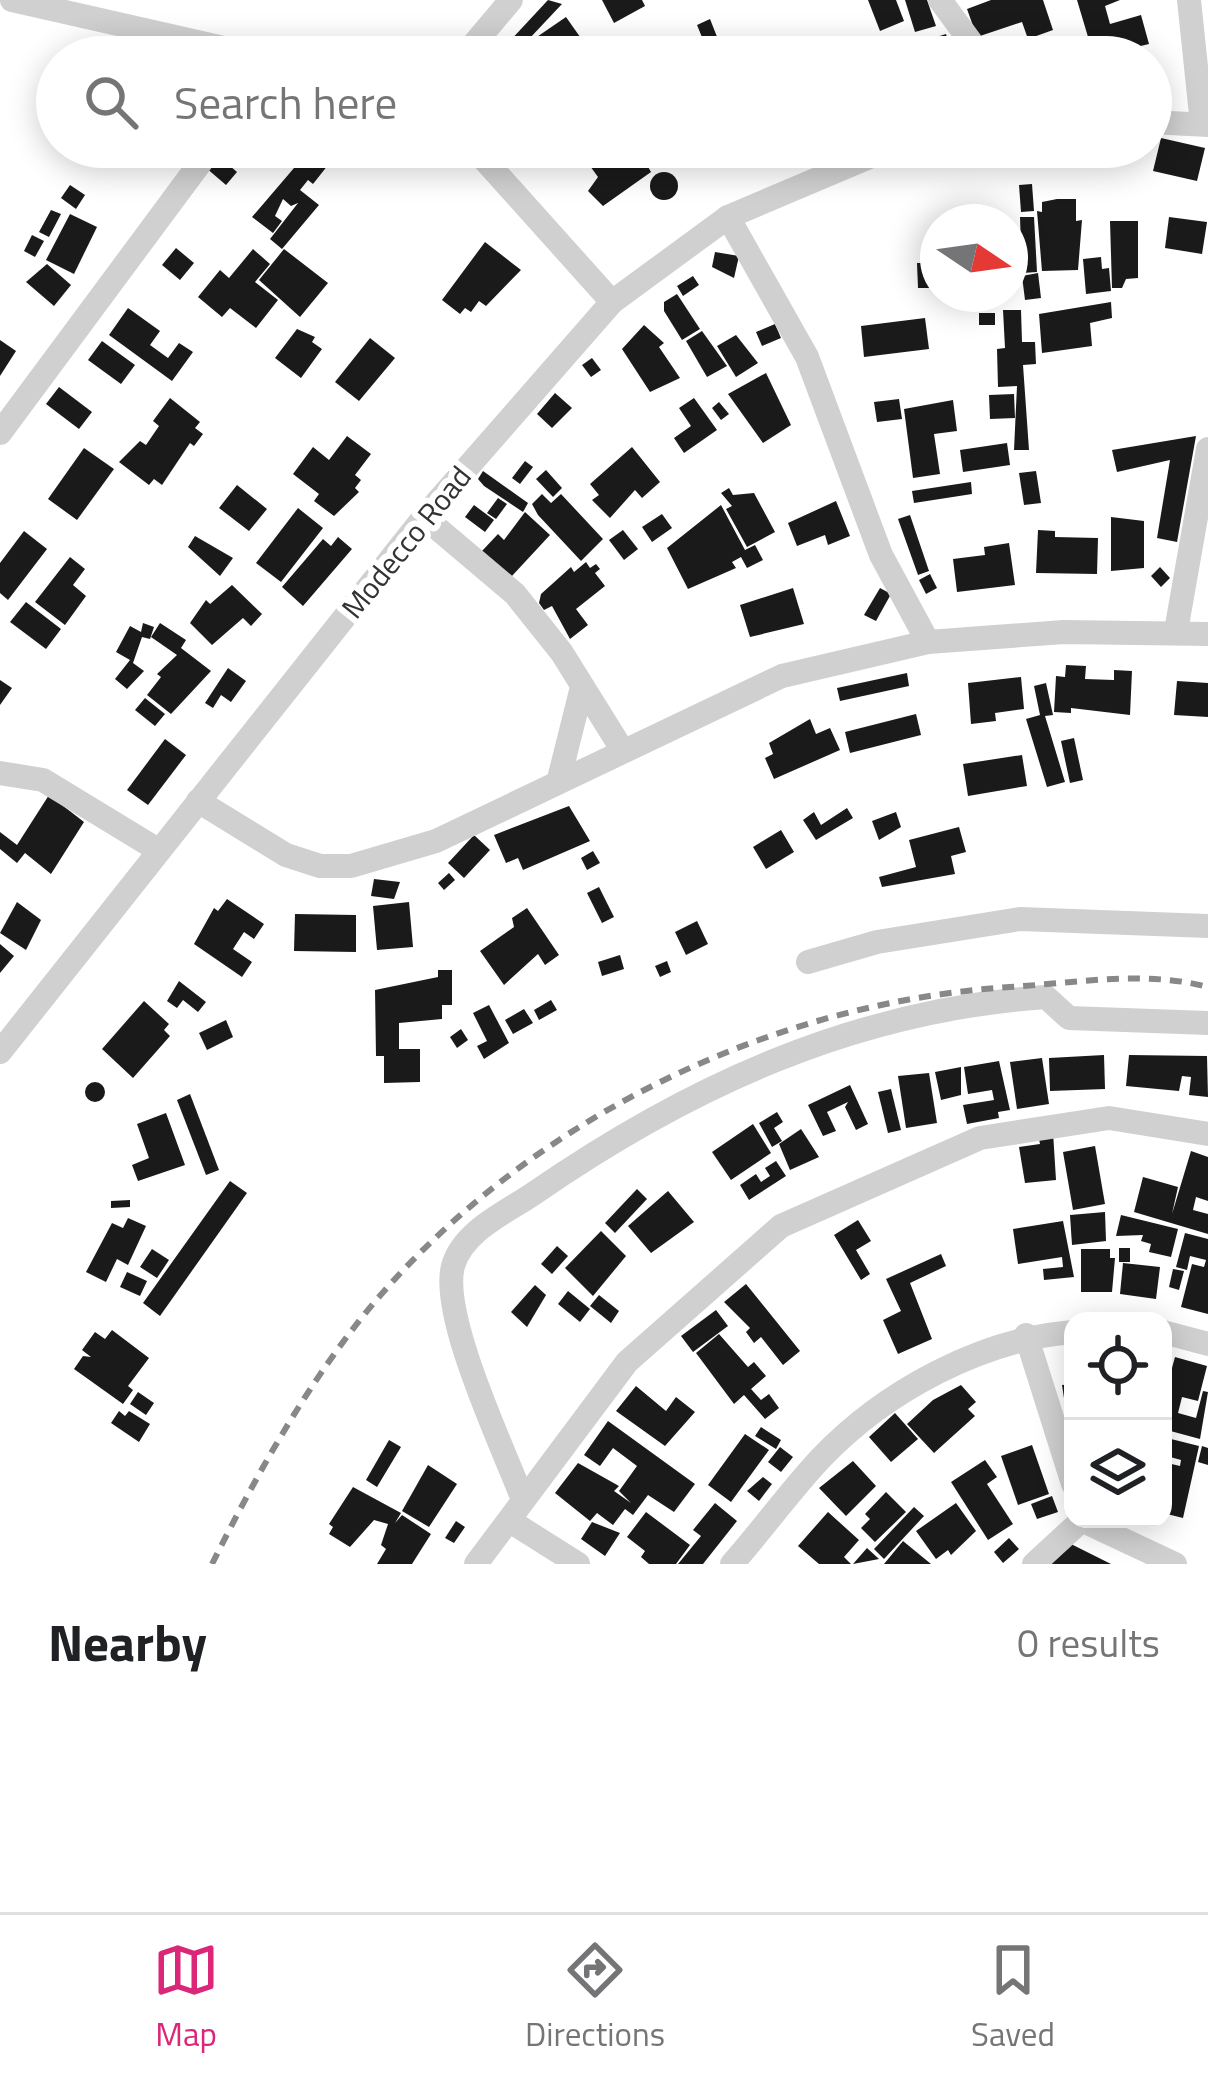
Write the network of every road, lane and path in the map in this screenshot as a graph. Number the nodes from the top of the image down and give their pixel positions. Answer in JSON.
{"nodes":[{"id":1,"x":12,"y":0,"type":"edge"},
{"id":2,"x":512,"y":0,"type":"edge"},
{"id":3,"x":940,"y":0,"type":"edge"},
{"id":4,"x":1189,"y":0,"type":"edge"},
{"id":5,"x":171,"y":36,"type":"edge"},
{"id":6,"x":481,"y":36,"type":"edge"},
{"id":7,"x":967,"y":36,"type":"edge"},
{"id":8,"x":1172,"y":123,"type":"edge"},
{"id":9,"x":1205,"y":124,"type":"edge"},
{"id":10,"x":196,"y":168,"type":"edge"},
{"id":11,"x":491,"y":168,"type":"edge"},
{"id":12,"x":844,"y":168,"type":"edge"},
{"id":13,"x":728,"y":217,"type":"junction"},
{"id":14,"x":612,"y":302,"type":"junction"},
{"id":15,"x":0,"y":434,"type":"edge"},
{"id":16,"x":1208,"y":448,"type":"edge"},
{"id":17,"x":424,"y":517,"type":"junction"},
{"id":18,"x":1176,"y":631,"type":"junction"},
{"id":19,"x":1208,"y":634,"type":"edge"},
{"id":20,"x":928,"y":642,"type":"junction"},
{"id":21,"x":583,"y":686,"type":"junction"},
{"id":22,"x":623,"y":751,"type":"junction"},
{"id":23,"x":0,"y":773,"type":"edge"},
{"id":24,"x":559,"y":779,"type":"junction"},
{"id":25,"x":199,"y":801,"type":"junction"},
{"id":26,"x":158,"y":850,"type":"junction"},
{"id":27,"x":1208,"y":926,"type":"edge"},
{"id":28,"x":808,"y":962,"type":"dead end"},
{"id":29,"x":1208,"y":1023,"type":"edge"},
{"id":30,"x":0,"y":1052,"type":"edge"},
{"id":31,"x":1208,"y":1134,"type":"edge"},
{"id":32,"x":1064,"y":1333,"type":"edge"},
{"id":33,"x":1172,"y":1334,"type":"edge"},
{"id":34,"x":1026,"y":1335,"type":"junction"},
{"id":35,"x":1208,"y":1344,"type":"edge"},
{"id":36,"x":1064,"y":1455,"type":"edge"},
{"id":37,"x":516,"y":1510,"type":"junction"},
{"id":38,"x":1074,"y":1528,"type":"edge"},
{"id":39,"x":1100,"y":1528,"type":"edge"},
{"id":40,"x":476,"y":1564,"type":"edge"},
{"id":41,"x":578,"y":1564,"type":"edge"},
{"id":42,"x":732,"y":1564,"type":"edge"},
{"id":43,"x":1034,"y":1564,"type":"edge"},
{"id":44,"x":1175,"y":1564,"type":"edge"}],
"edges":[{"from":1,"to":5,"type":"street"},
{"from":2,"to":6,"type":"street"},
{"from":3,"to":7,"type":"street"},
{"from":4,"to":9,"type":"street"},
{"from":8,"to":9,"type":"street"},
{"from":10,"to":15,"type":"street"},
{"from":11,"to":14,"type":"street"},
{"from":12,"to":13,"type":"street","name":"Modecco Road"},
{"from":13,"to":14,"type":"street","name":"Modecco Road"},
{"from":13,"to":20,"type":"street"},
{"from":14,"to":17,"type":"street","name":"Modecco Road"},
{"from":16,"to":18,"type":"street"},
{"from":17,"to":21,"type":"street"},
{"from":17,"to":25,"type":"street","name":"Modecco Road"},
{"from":18,"to":19,"type":"street"},
{"from":18,"to":20,"type":"street"},
{"from":20,"to":22,"type":"street"},
{"from":21,"to":22,"type":"street"},
{"from":21,"to":24,"type":"street"},
{"from":22,"to":24,"type":"street"},
{"from":23,"to":26,"type":"street"},
{"from":24,"to":25,"type":"street"},
{"from":25,"to":26,"type":"street","name":"Modecco Road"},
{"from":26,"to":30,"type":"street","name":"Modecco Road"},
{"from":27,"to":28,"type":"street"},
{"from":29,"to":37,"type":"street"},
{"from":31,"to":37,"type":"street"},
{"from":32,"to":34,"type":"street"},
{"from":33,"to":35,"type":"street"},
{"from":34,"to":36,"type":"street"},
{"from":34,"to":42,"type":"street"},
{"from":37,"to":40,"type":"street"},
{"from":37,"to":41,"type":"street"},
{"from":38,"to":43,"type":"street"},
{"from":39,"to":44,"type":"street"}]}
